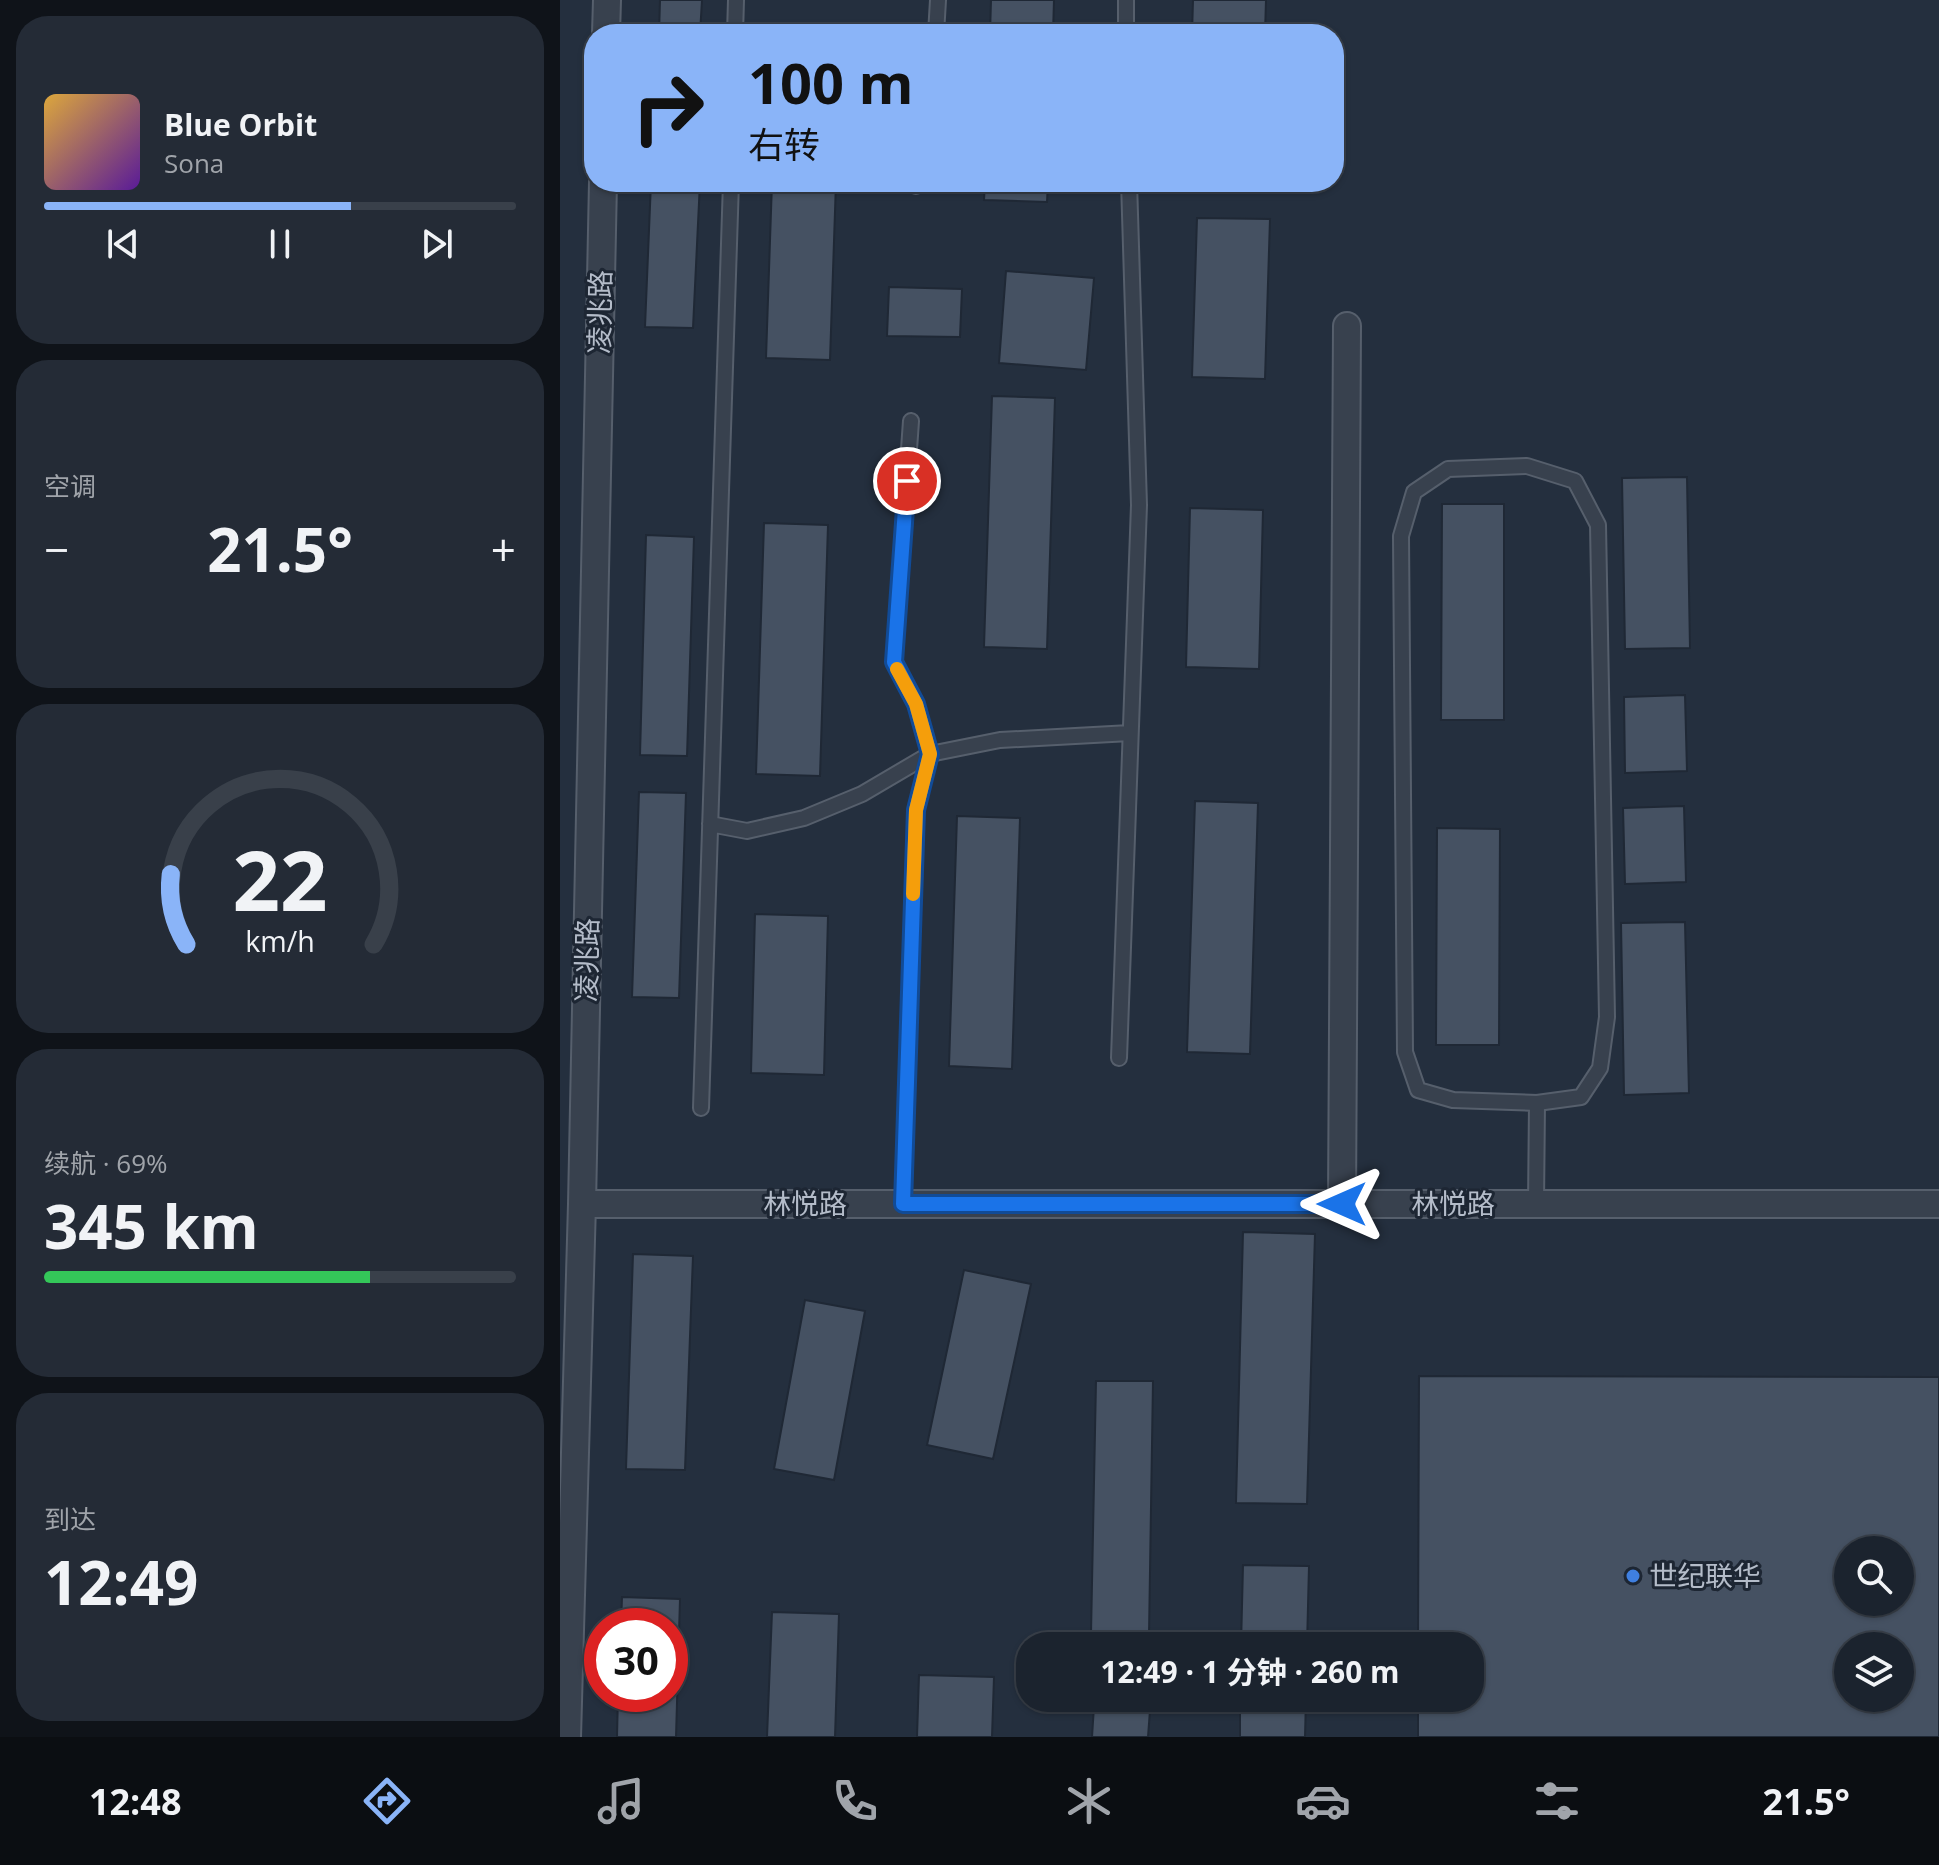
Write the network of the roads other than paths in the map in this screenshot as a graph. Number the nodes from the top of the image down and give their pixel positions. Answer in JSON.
{"nodes":[{"id":1,"x":607,"y":0,"type":"edge"},
{"id":2,"x":736,"y":0,"type":"edge"},
{"id":3,"x":938,"y":0,"type":"edge"},
{"id":4,"x":1126,"y":0,"type":"edge"},
{"id":5,"x":606,"y":24,"type":"edge"},
{"id":6,"x":735,"y":24,"type":"edge"},
{"id":7,"x":937,"y":24,"type":"edge"},
{"id":8,"x":1126,"y":24,"type":"edge"},
{"id":9,"x":603,"y":192,"type":"edge"},
{"id":10,"x":731,"y":192,"type":"edge"},
{"id":11,"x":1129,"y":192,"type":"edge"},
{"id":12,"x":1347,"y":326,"type":"dead end"},
{"id":13,"x":911,"y":421,"type":"dead end"},
{"id":14,"x":1130,"y":733,"type":"junction"},
{"id":15,"x":930,"y":754,"type":"junction"},
{"id":16,"x":710,"y":824,"type":"junction"},
{"id":17,"x":1119,"y":1058,"type":"dead end"},
{"id":18,"x":1537,"y":1103,"type":"junction"},
{"id":19,"x":701,"y":1108,"type":"dead end"},
{"id":20,"x":582,"y":1204,"type":"junction"},
{"id":21,"x":903,"y":1204,"type":"junction"},
{"id":22,"x":1342,"y":1204,"type":"junction"},
{"id":23,"x":1536,"y":1204,"type":"junction"},
{"id":24,"x":1939,"y":1204,"type":"edge"},
{"id":25,"x":567,"y":1737,"type":"edge"}],
"edges":[{"from":1,"to":5,"type":"street"},
{"from":2,"to":6,"type":"lane"},
{"from":3,"to":7,"type":"lane"},
{"from":4,"to":8,"type":"lane"},
{"from":9,"to":20,"type":"street","name":"凌兆路"},
{"from":10,"to":16,"type":"lane"},
{"from":11,"to":14,"type":"lane"},
{"from":12,"to":22,"type":"street"},
{"from":13,"to":15,"type":"lane"},
{"from":14,"to":15,"type":"lane"},
{"from":14,"to":17,"type":"lane"},
{"from":15,"to":16,"type":"lane"},
{"from":15,"to":21,"type":"lane"},
{"from":16,"to":19,"type":"lane"},
{"from":18,"to":18,"type":"lane"},
{"from":18,"to":23,"type":"lane"},
{"from":20,"to":21,"type":"street","name":"林悦路"},
{"from":20,"to":25,"type":"street","name":"凌兆路"},
{"from":21,"to":22,"type":"street","name":"林悦路"},
{"from":22,"to":23,"type":"street","name":"林悦路"},
{"from":23,"to":24,"type":"street","name":"林悦路"}]}
